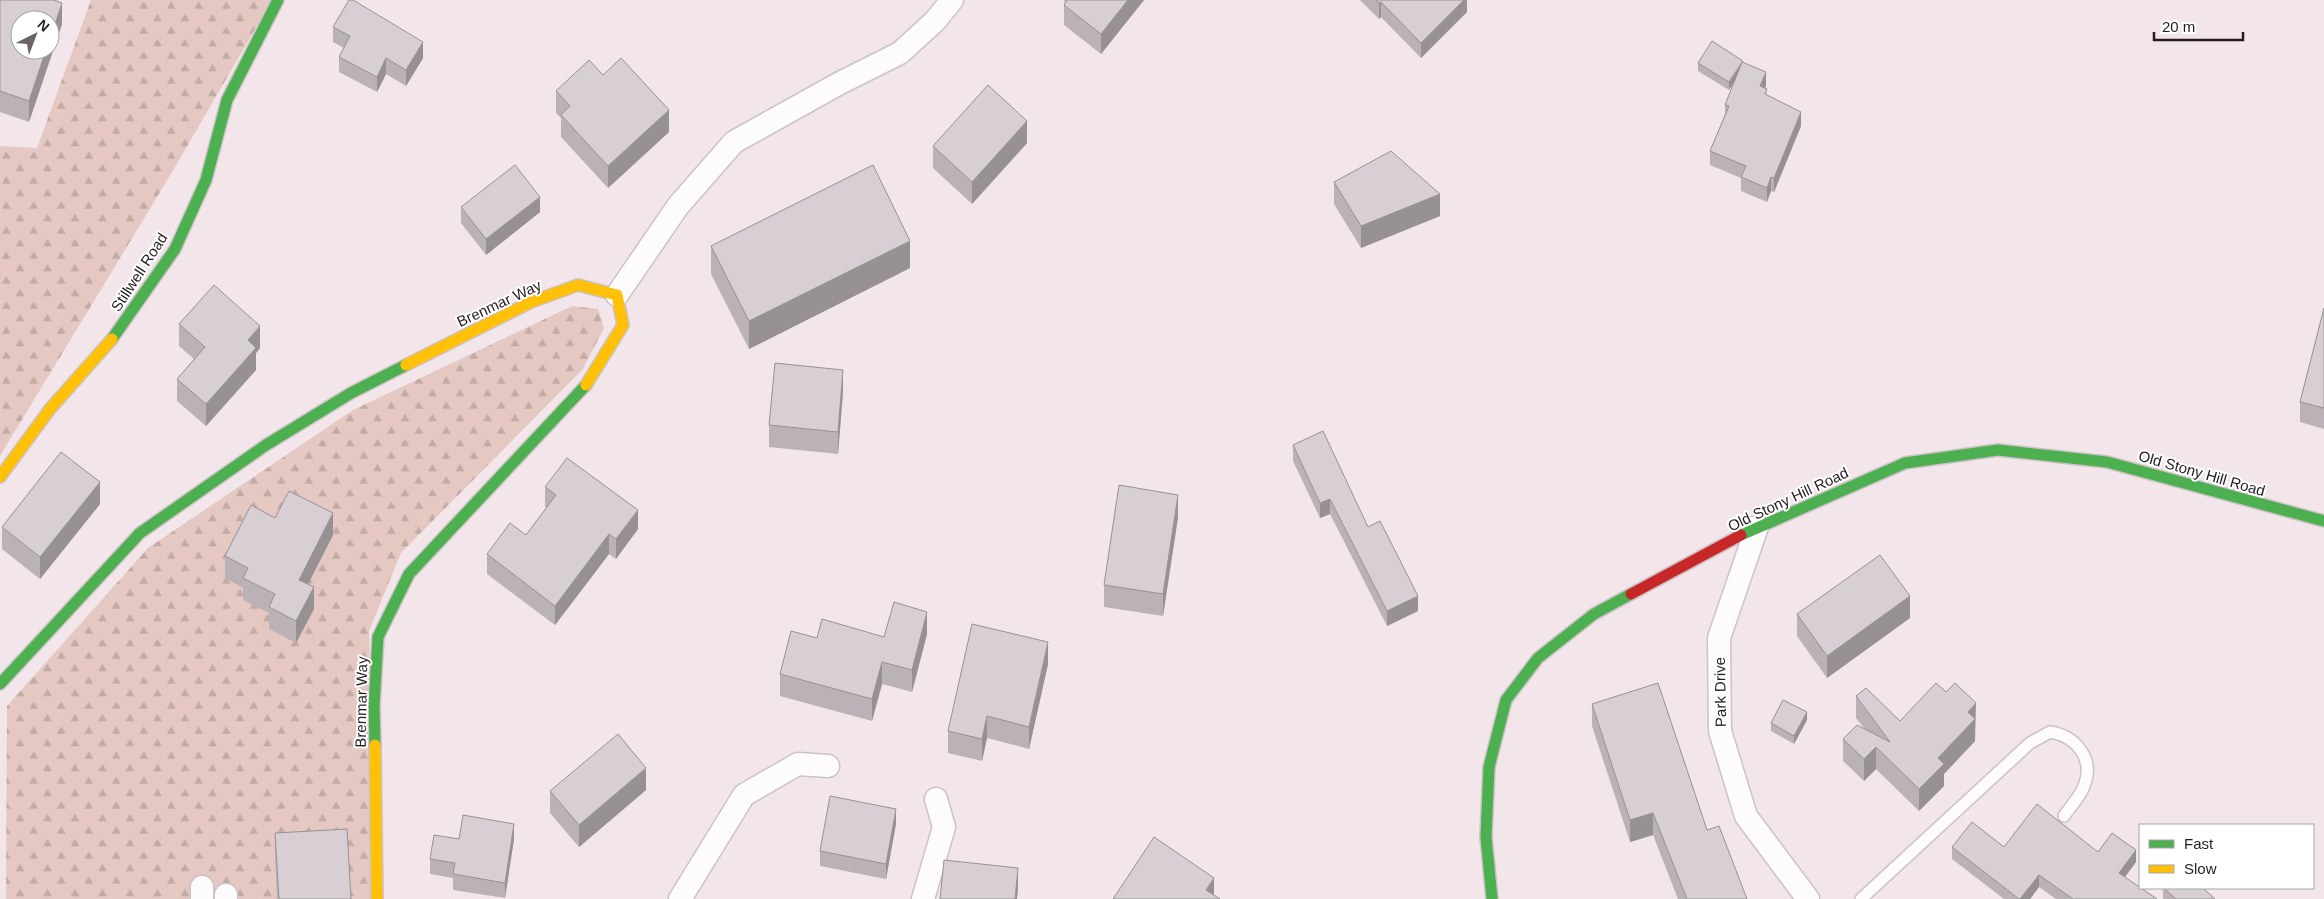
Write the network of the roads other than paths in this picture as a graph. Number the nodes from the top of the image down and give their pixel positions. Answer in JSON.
{"nodes":[{"id":1,"x":278,"y":0,"type":"edge"},
{"id":2,"x":952,"y":0,"type":"edge"},
{"id":3,"x":617,"y":295,"type":"junction"},
{"id":4,"x":0,"y":477,"type":"edge"},
{"id":5,"x":2324,"y":520,"type":"edge"},
{"id":6,"x":1757,"y":527,"type":"junction"},
{"id":7,"x":0,"y":684,"type":"edge"},
{"id":8,"x":828,"y":766,"type":"dead end"},
{"id":9,"x":936,"y":799,"type":"dead end"},
{"id":10,"x":2064,"y":816,"type":"dead end"},
{"id":11,"x":377,"y":899,"type":"edge"},
{"id":12,"x":680,"y":899,"type":"edge"},
{"id":13,"x":923,"y":899,"type":"edge"},
{"id":14,"x":1492,"y":899,"type":"edge"},
{"id":15,"x":1808,"y":899,"type":"edge"},
{"id":16,"x":1861,"y":899,"type":"edge"}],
"edges":[{"from":1,"to":4,"type":"street","name":"Stillwell Road"},
{"from":2,"to":3,"type":"street"},
{"from":3,"to":7,"type":"street","name":"Brenmar Way"},
{"from":3,"to":11,"type":"street","name":"Brenmar Way"},
{"from":5,"to":6,"type":"street","name":"Old Stony Hill Road"},
{"from":6,"to":14,"type":"street","name":"Old Stony Hill Road"},
{"from":6,"to":15,"type":"street","name":"Park Drive"},
{"from":8,"to":12,"type":"street"},
{"from":9,"to":13,"type":"street"},
{"from":10,"to":16,"type":"lane"}]}
